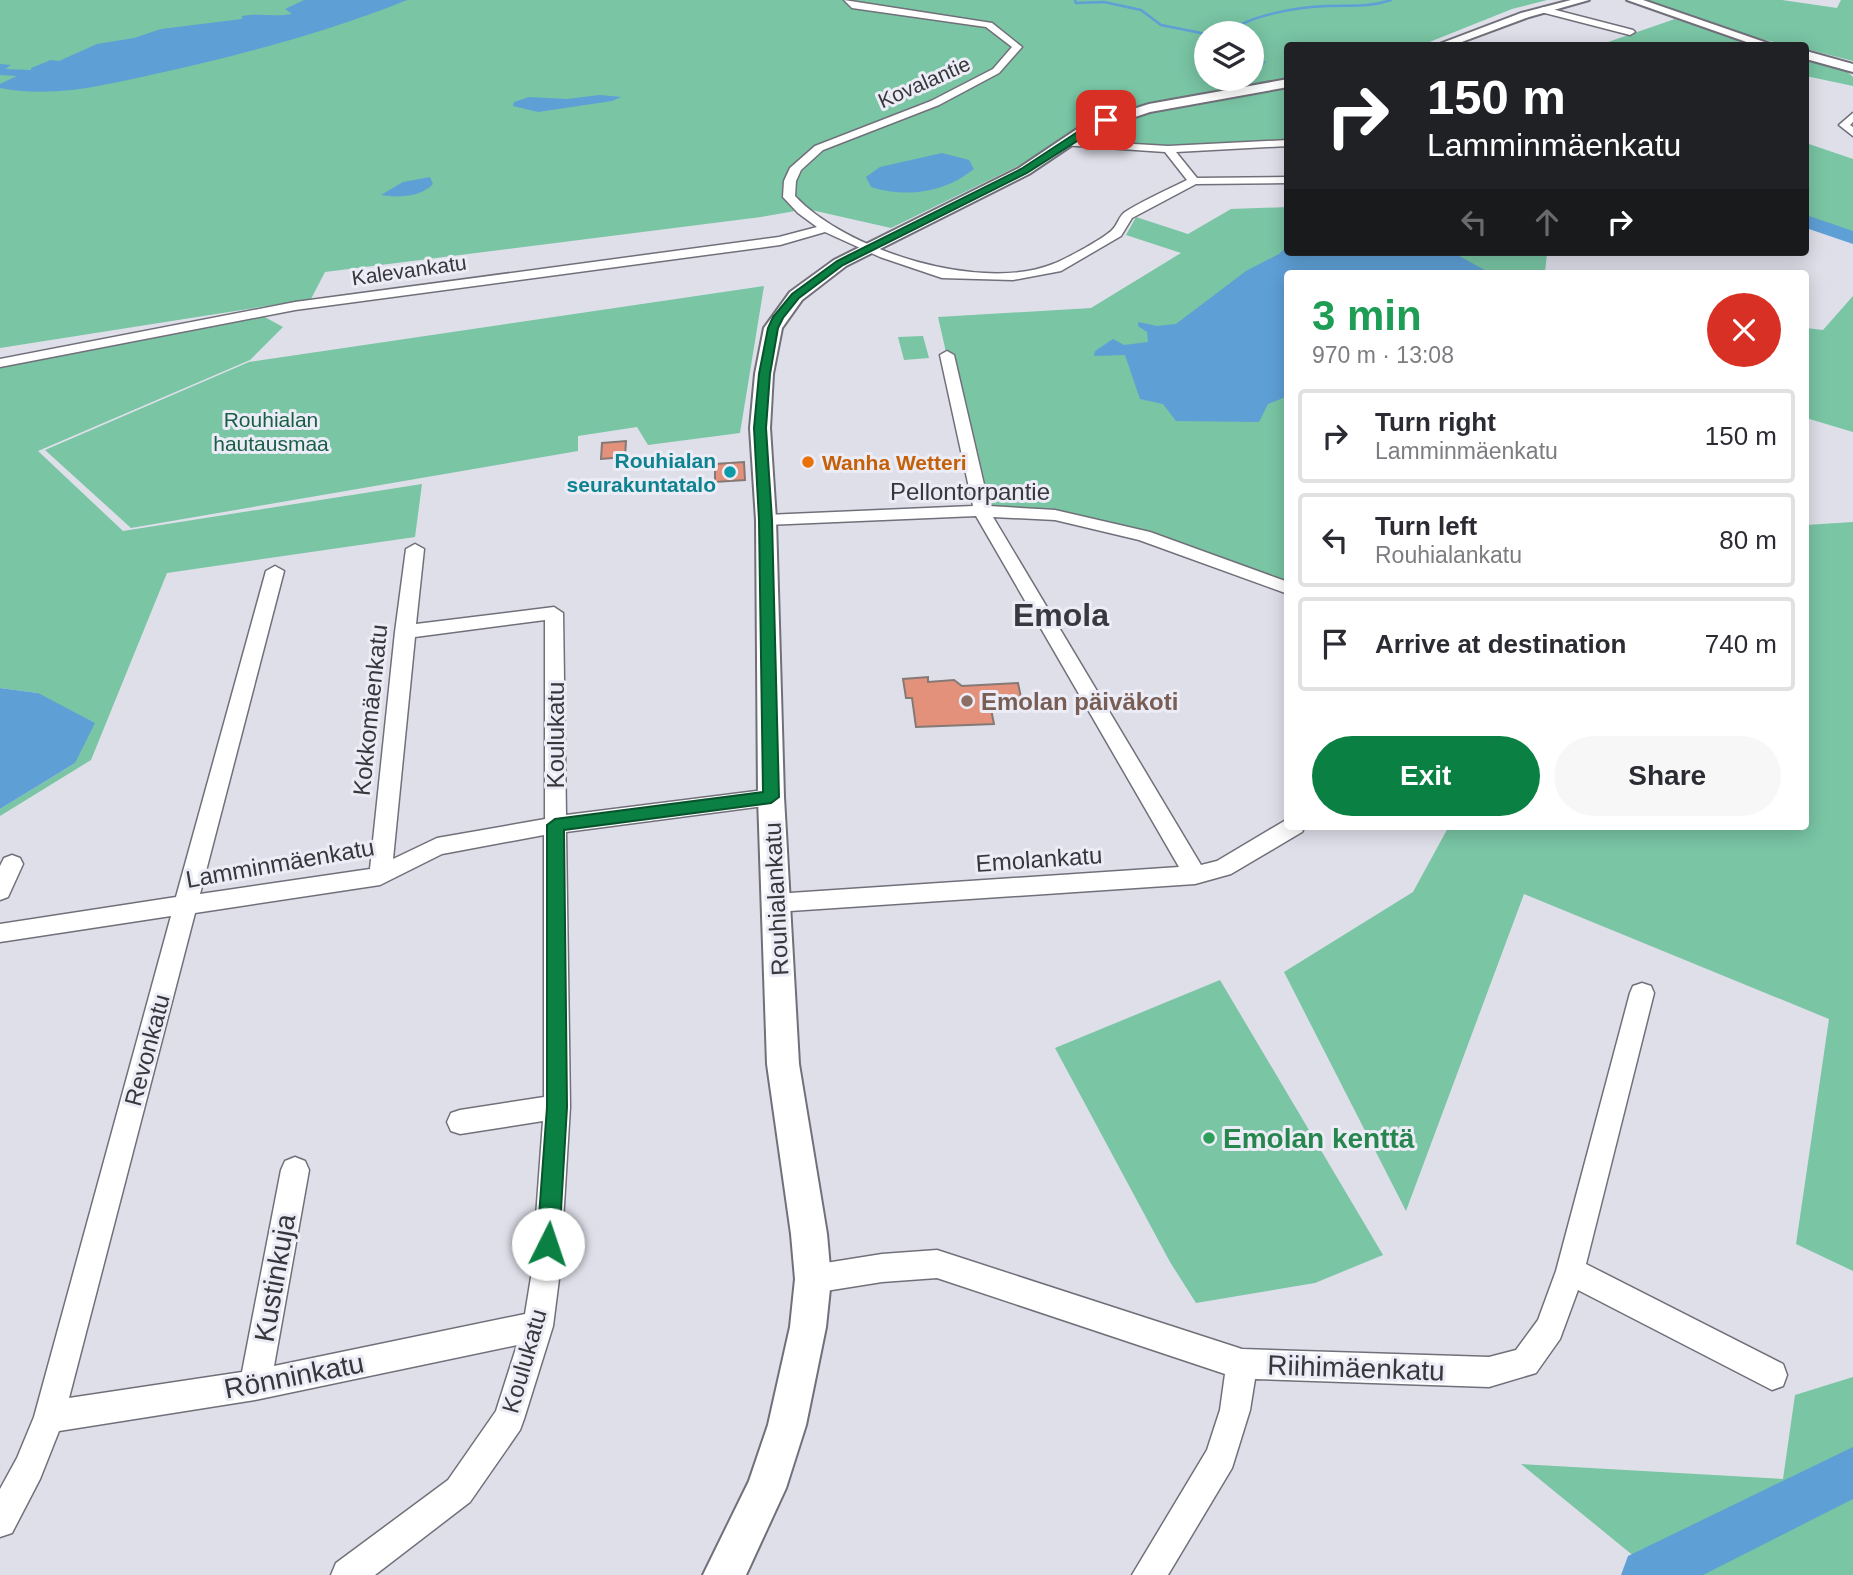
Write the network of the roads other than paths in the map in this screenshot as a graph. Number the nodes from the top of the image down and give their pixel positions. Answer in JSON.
{"nodes":[{"id":1,"x":848,"y":0,"type":"edge"},
{"id":2,"x":1584,"y":0,"type":"edge"},
{"id":3,"x":1632,"y":0,"type":"edge"},
{"id":4,"x":1544,"y":10,"type":"junction"},
{"id":5,"x":1630,"y":32,"type":"dead end"},
{"id":6,"x":1451,"y":42,"type":"edge"},
{"id":7,"x":1760,"y":42,"type":"edge"},
{"id":8,"x":1809,"y":56,"type":"edge"},
{"id":9,"x":1853,"y":68,"type":"edge"},
{"id":10,"x":1284,"y":84,"type":"edge"},
{"id":11,"x":1853,"y":116,"type":"edge"},
{"id":12,"x":1853,"y":133,"type":"edge"},
{"id":13,"x":1066,"y":143,"type":"junction"},
{"id":14,"x":1284,"y":143,"type":"edge"},
{"id":15,"x":1168,"y":149,"type":"junction"},
{"id":16,"x":1284,"y":180,"type":"edge"},
{"id":17,"x":1194,"y":181,"type":"junction"},
{"id":18,"x":824,"y":229,"type":"junction"},
{"id":19,"x":870,"y":247,"type":"junction"},
{"id":20,"x":947,"y":355,"type":"dead end"},
{"id":21,"x":0,"y":362,"type":"edge"},
{"id":22,"x":982,"y":511,"type":"junction"},
{"id":23,"x":766,"y":520,"type":"junction"},
{"id":24,"x":415,"y":549,"type":"dead end"},
{"id":25,"x":275,"y":571,"type":"dead end"},
{"id":26,"x":1284,"y":587,"type":"edge"},
{"id":27,"x":404,"y":632,"type":"junction"},
{"id":28,"x":771,"y":797,"type":"junction"},
{"id":29,"x":555,"y":825,"type":"junction"},
{"id":30,"x":1287,"y":830,"type":"edge"},
{"id":31,"x":12,"y":864,"type":"dead end"},
{"id":32,"x":1195,"y":875,"type":"junction"},
{"id":33,"x":380,"y":876,"type":"junction"},
{"id":34,"x":0,"y":891,"type":"edge"},
{"id":35,"x":775,"y":903,"type":"junction"},
{"id":36,"x":186,"y":906,"type":"junction"},
{"id":37,"x":0,"y":933,"type":"edge"},
{"id":38,"x":1642,"y":993,"type":"dead end"},
{"id":39,"x":557,"y":1107,"type":"junction"},
{"id":40,"x":460,"y":1122,"type":"dead end"},
{"id":41,"x":295,"y":1170,"type":"dead end"},
{"id":42,"x":1570,"y":1271,"type":"junction"},
{"id":43,"x":813,"y":1279,"type":"junction"},
{"id":44,"x":538,"y":1326,"type":"junction"},
{"id":45,"x":1242,"y":1364,"type":"junction"},
{"id":46,"x":1772,"y":1375,"type":"dead end"},
{"id":47,"x":255,"y":1385,"type":"junction"},
{"id":48,"x":49,"y":1417,"type":"junction"},
{"id":49,"x":0,"y":1521,"type":"edge"},
{"id":50,"x":348,"y":1575,"type":"edge"},
{"id":51,"x":724,"y":1575,"type":"edge"},
{"id":52,"x":1149,"y":1575,"type":"edge"}],
"edges":[{"from":1,"to":18,"type":"street","name":"Kovalantie"},
{"from":2,"to":4,"type":"street"},
{"from":3,"to":7,"type":"street"},
{"from":4,"to":5,"type":"street"},
{"from":4,"to":6,"type":"street"},
{"from":8,"to":9,"type":"street"},
{"from":10,"to":13,"type":"street","name":"Rouhialankatu"},
{"from":11,"to":12,"type":"street"},
{"from":13,"to":15,"type":"street"},
{"from":13,"to":19,"type":"street","name":"Rouhialankatu"},
{"from":14,"to":15,"type":"street"},
{"from":15,"to":17,"type":"street"},
{"from":16,"to":17,"type":"street"},
{"from":17,"to":19,"type":"street","name":"Kovalantie"},
{"from":18,"to":19,"type":"street","name":"Kovalantie"},
{"from":18,"to":21,"type":"street","name":"Kalevankatu"},
{"from":19,"to":23,"type":"street","name":"Rouhialankatu"},
{"from":20,"to":22,"type":"street"},
{"from":22,"to":23,"type":"street","name":"Pellontorpantie"},
{"from":22,"to":26,"type":"street","name":"Pellontorpantie"},
{"from":22,"to":32,"type":"street"},
{"from":23,"to":28,"type":"street","name":"Rouhialankatu"},
{"from":24,"to":27,"type":"street","name":"Kokkomäenkatu"},
{"from":25,"to":36,"type":"street","name":"Revonkatu"},
{"from":27,"to":29,"type":"street","name":"Koulukatu"},
{"from":27,"to":33,"type":"street","name":"Kokkomäenkatu"},
{"from":28,"to":29,"type":"street","name":"Lamminmäenkatu"},
{"from":28,"to":35,"type":"street","name":"Rouhialankatu"},
{"from":29,"to":33,"type":"street","name":"Lamminmäenkatu"},
{"from":29,"to":39,"type":"street","name":"Koulukatu"},
{"from":30,"to":32,"type":"street","name":"Emolankatu"},
{"from":31,"to":34,"type":"street"},
{"from":32,"to":35,"type":"street","name":"Emolankatu"},
{"from":33,"to":36,"type":"street","name":"Lamminmäenkatu"},
{"from":35,"to":43,"type":"street","name":"Rouhialankatu"},
{"from":36,"to":37,"type":"street","name":"Lamminmäenkatu"},
{"from":36,"to":48,"type":"street","name":"Revonkatu"},
{"from":38,"to":42,"type":"street","name":"Riihimäenkatu"},
{"from":39,"to":40,"type":"street"},
{"from":39,"to":44,"type":"street","name":"Koulukatu"},
{"from":41,"to":47,"type":"street","name":"Kustinkuja"},
{"from":42,"to":45,"type":"street","name":"Riihimäenkatu"},
{"from":42,"to":46,"type":"street"},
{"from":43,"to":45,"type":"street","name":"Riihimäenkatu"},
{"from":43,"to":51,"type":"street","name":"Rouhialankatu"},
{"from":44,"to":47,"type":"street","name":"Rönninkatu"},
{"from":44,"to":50,"type":"street","name":"Koulukatu"},
{"from":45,"to":52,"type":"street"},
{"from":47,"to":48,"type":"street","name":"Rönninkatu"},
{"from":48,"to":49,"type":"street","name":"Revonkatu"}]}
